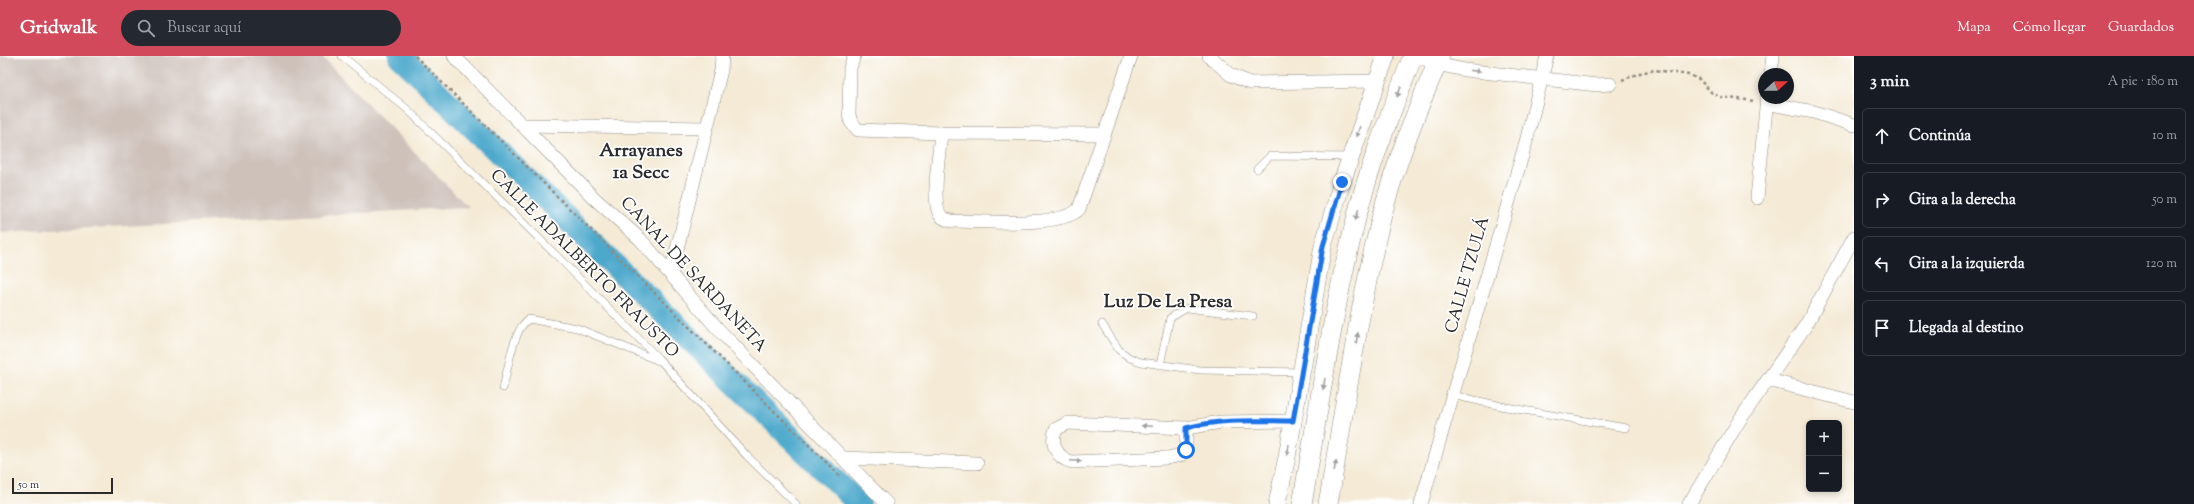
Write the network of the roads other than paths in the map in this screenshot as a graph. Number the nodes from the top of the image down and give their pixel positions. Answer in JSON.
{"nodes":[{"id":1,"x":342,"y":56,"type":"edge"},
{"id":2,"x":454,"y":56,"type":"edge"},
{"id":3,"x":722,"y":56,"type":"edge"},
{"id":4,"x":854,"y":56,"type":"edge"},
{"id":5,"x":1132,"y":56,"type":"edge"},
{"id":6,"x":1209,"y":56,"type":"edge"},
{"id":7,"x":1386,"y":56,"type":"edge"},
{"id":8,"x":1414,"y":56,"type":"edge"},
{"id":9,"x":1419,"y":56,"type":"edge"},
{"id":10,"x":1547,"y":56,"type":"edge"},
{"id":11,"x":1773,"y":56,"type":"edge"},
{"id":12,"x":1438,"y":60,"type":"edge"},
{"id":13,"x":1772,"y":68,"type":"edge"},
{"id":14,"x":1542,"y":79,"type":"junction"},
{"id":15,"x":1376,"y":81,"type":"junction"},
{"id":16,"x":1610,"y":84,"type":"road end"},
{"id":17,"x":1767,"y":104,"type":"edge"},
{"id":18,"x":1783,"y":104,"type":"edge"},
{"id":19,"x":523,"y":125,"type":"junction"},
{"id":20,"x":1854,"y":125,"type":"edge"},
{"id":21,"x":706,"y":128,"type":"junction"},
{"id":22,"x":941,"y":133,"type":"junction"},
{"id":23,"x":1103,"y":134,"type":"junction"},
{"id":24,"x":1350,"y":157,"type":"junction"},
{"id":25,"x":1257,"y":170,"type":"dead end"},
{"id":26,"x":1757,"y":198,"type":"dead end"},
{"id":27,"x":1382,"y":214,"type":"junction"},
{"id":28,"x":1854,"y":237,"type":"edge"},
{"id":29,"x":671,"y":274,"type":"junction"},
{"id":30,"x":1253,"y":316,"type":"dead end"},
{"id":31,"x":1102,"y":324,"type":"dead end"},
{"id":32,"x":663,"y":363,"type":"junction"},
{"id":33,"x":1160,"y":365,"type":"junction"},
{"id":34,"x":1301,"y":372,"type":"junction"},
{"id":35,"x":1768,"y":380,"type":"junction"},
{"id":36,"x":503,"y":388,"type":"dead end"},
{"id":37,"x":1452,"y":395,"type":"junction"},
{"id":38,"x":1854,"y":402,"type":"edge"},
{"id":39,"x":1293,"y":421,"type":"junction"},
{"id":40,"x":1186,"y":428,"type":"junction"},
{"id":41,"x":1626,"y":428,"type":"dead end"},
{"id":42,"x":844,"y":458,"type":"junction"},
{"id":43,"x":977,"y":463,"type":"dead end"},
{"id":44,"x":796,"y":504,"type":"edge"},
{"id":45,"x":887,"y":504,"type":"edge"},
{"id":46,"x":1277,"y":504,"type":"edge"},
{"id":47,"x":1302,"y":504,"type":"edge"},
{"id":48,"x":1328,"y":504,"type":"edge"},
{"id":49,"x":1421,"y":504,"type":"edge"},
{"id":50,"x":1689,"y":504,"type":"edge"}],
"edges":[{"from":1,"to":32,"type":"lane","name":"CALLE ADALBERTO FRAUSTO"},
{"from":2,"to":19,"type":"street","name":"CANAL DE SARDANETA"},
{"from":3,"to":21,"type":"street"},
{"from":4,"to":22,"type":"street"},
{"from":5,"to":23,"type":"street"},
{"from":6,"to":15,"type":"street"},
{"from":7,"to":15,"type":"street"},
{"from":8,"to":27,"type":"main road"},
{"from":8,"to":47,"type":"main road","one_way":true},
{"from":9,"to":12,"type":"street"},
{"from":10,"to":14,"type":"street","name":"CALLE TZULÁ"},
{"from":11,"to":13,"type":"street"},
{"from":12,"to":14,"type":"street","one_way":true},
{"from":12,"to":27,"type":"main road"},
{"from":14,"to":16,"type":"street"},
{"from":14,"to":37,"type":"street","name":"CALLE TZULÁ"},
{"from":15,"to":24,"type":"street","one_way":true},
{"from":17,"to":26,"type":"street"},
{"from":18,"to":20,"type":"street"},
{"from":19,"to":21,"type":"street"},
{"from":19,"to":29,"type":"street","name":"CANAL DE SARDANETA"},
{"from":21,"to":29,"type":"street"},
{"from":22,"to":23,"type":"street"},
{"from":22,"to":23,"type":"street"},
{"from":24,"to":25,"type":"lane"},
{"from":24,"to":34,"type":"street"},
{"from":48,"to":27,"type":"main road","one_way":true},
{"from":28,"to":35,"type":"street"},
{"from":29,"to":42,"type":"street","name":"CANAL DE SARDANETA"},
{"from":30,"to":33,"type":"lane"},
{"from":31,"to":33,"type":"lane"},
{"from":32,"to":36,"type":"lane"},
{"from":32,"to":44,"type":"lane","name":"CALLE ADALBERTO FRAUSTO"},
{"from":33,"to":34,"type":"lane"},
{"from":34,"to":39,"type":"street"},
{"from":35,"to":38,"type":"street"},
{"from":35,"to":50,"type":"street"},
{"from":37,"to":41,"type":"lane"},
{"from":37,"to":49,"type":"street","name":"CALLE TZULÁ"},
{"from":39,"to":40,"type":"street"},
{"from":39,"to":46,"type":"street","one_way":true},
{"from":40,"to":40,"type":"street","one_way":true},
{"from":42,"to":43,"type":"street"},
{"from":42,"to":45,"type":"street","name":"CANAL DE SARDANETA"}]}
